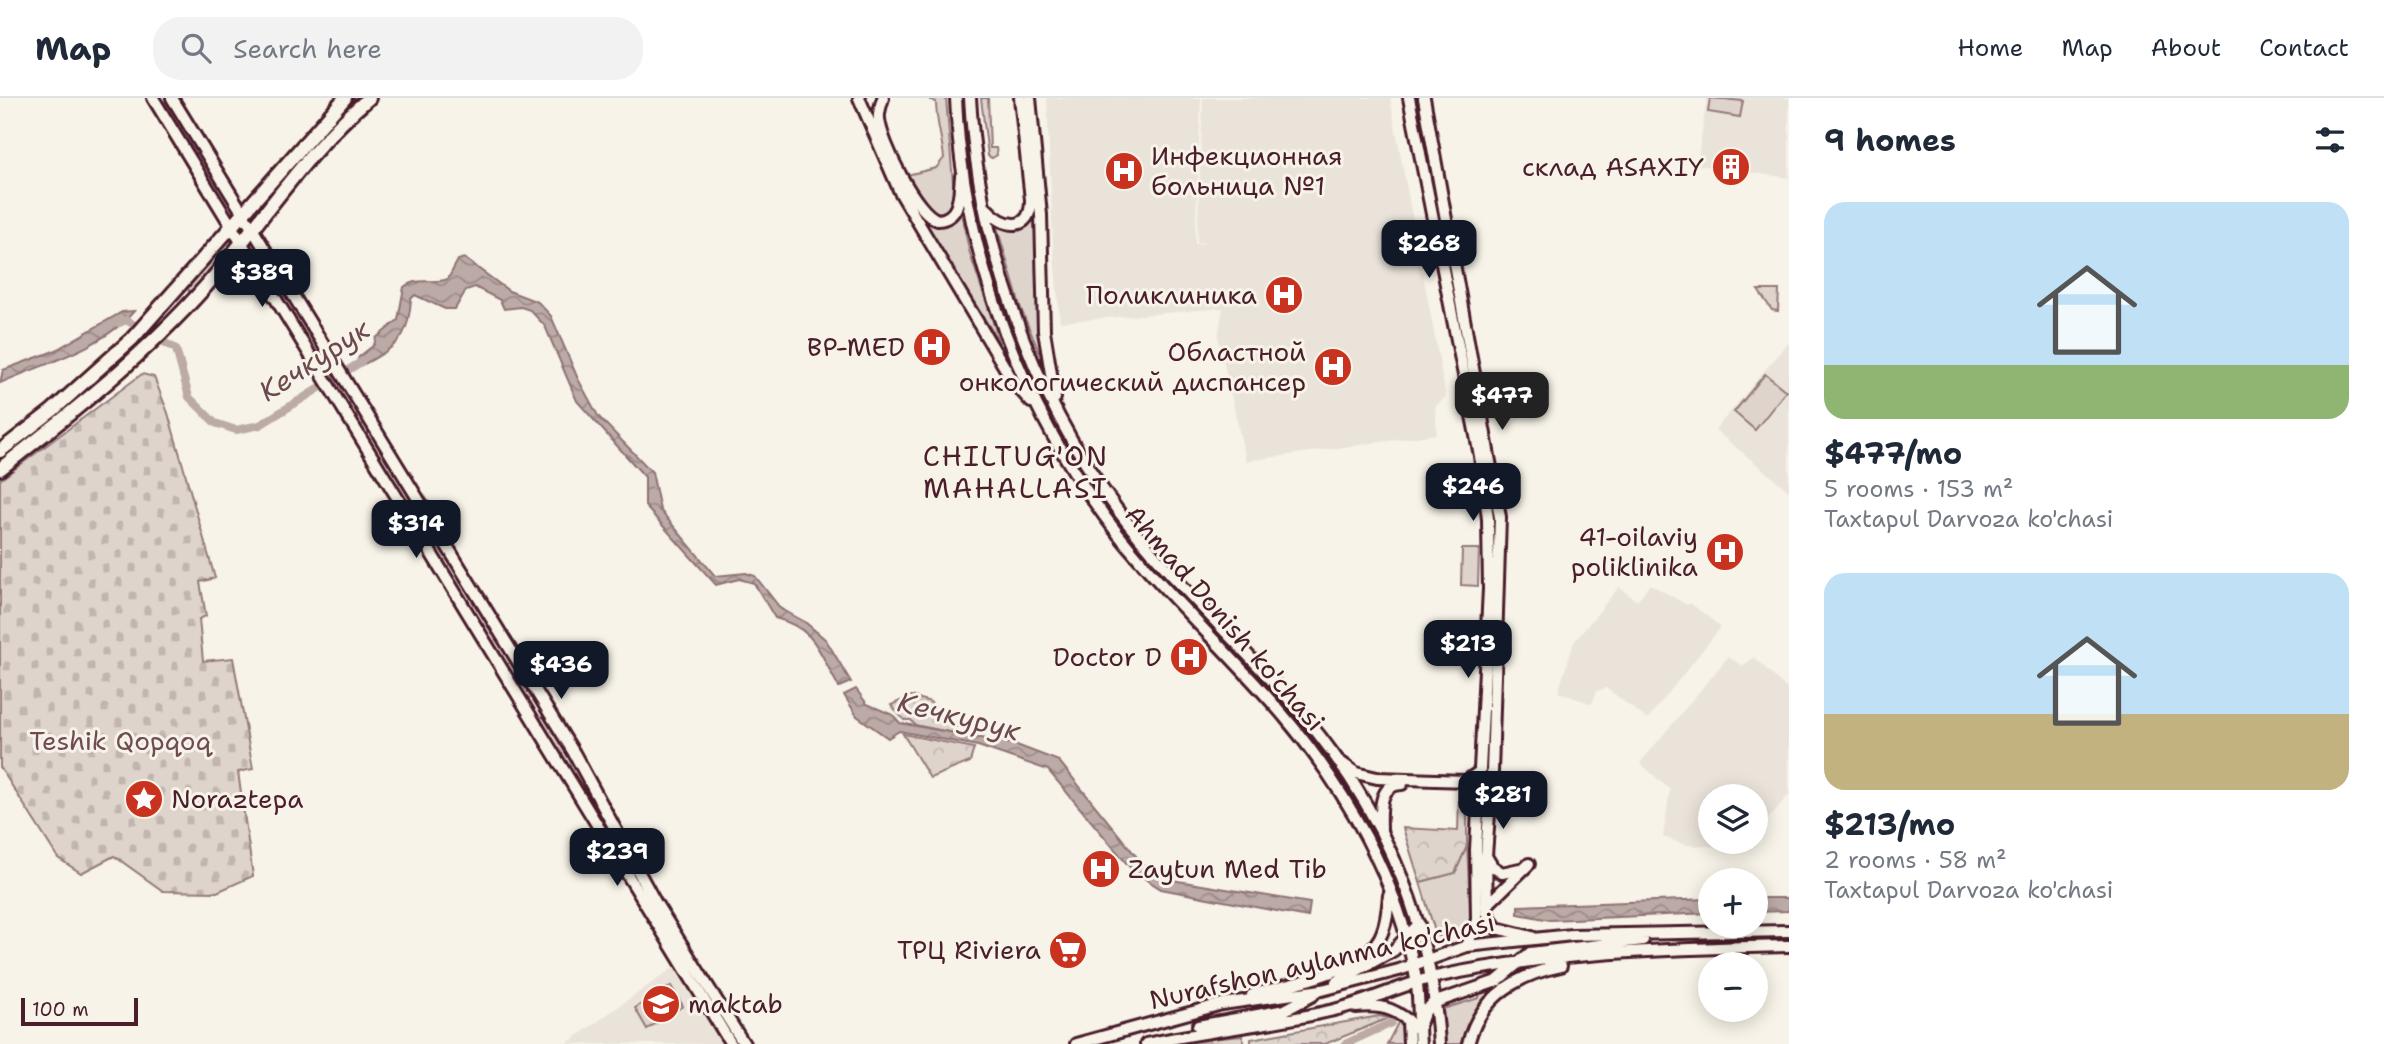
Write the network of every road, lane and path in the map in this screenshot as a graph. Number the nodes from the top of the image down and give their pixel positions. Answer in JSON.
{"nodes":[{"id":1,"x":153,"y":98,"type":"edge"},
{"id":2,"x":172,"y":98,"type":"edge"},
{"id":3,"x":345,"y":98,"type":"edge"},
{"id":4,"x":369,"y":98,"type":"edge"},
{"id":5,"x":859,"y":98,"type":"edge"},
{"id":6,"x":880,"y":98,"type":"edge"},
{"id":7,"x":956,"y":98,"type":"edge"},
{"id":8,"x":970,"y":98,"type":"edge"},
{"id":9,"x":1020,"y":98,"type":"edge"},
{"id":10,"x":1030,"y":98,"type":"edge"},
{"id":11,"x":1409,"y":98,"type":"edge"},
{"id":12,"x":1424,"y":98,"type":"edge"},
{"id":13,"x":874,"y":136,"type":"junction"},
{"id":14,"x":963,"y":163,"type":"junction"},
{"id":15,"x":985,"y":206,"type":"junction"},
{"id":16,"x":243,"y":213,"type":"junction"},
{"id":17,"x":231,"y":227,"type":"junction"},
{"id":18,"x":252,"y":229,"type":"junction"},
{"id":19,"x":240,"y":243,"type":"junction"},
{"id":20,"x":1006,"y":331,"type":"junction"},
{"id":21,"x":1014,"y":383,"type":"junction"},
{"id":22,"x":1040,"y":412,"type":"junction"},
{"id":23,"x":1059,"y":414,"type":"junction"},
{"id":24,"x":0,"y":451,"type":"edge"},
{"id":25,"x":0,"y":469,"type":"edge"},
{"id":26,"x":1339,"y":761,"type":"junction"},
{"id":27,"x":1479,"y":772,"type":"junction"},
{"id":28,"x":1466,"y":780,"type":"junction"},
{"id":29,"x":1479,"y":788,"type":"junction"},
{"id":30,"x":1484,"y":804,"type":"junction"},
{"id":31,"x":1381,"y":831,"type":"junction"},
{"id":32,"x":1486,"y":856,"type":"junction"},
{"id":33,"x":1390,"y":893,"type":"junction"},
{"id":34,"x":651,"y":905,"type":"junction"},
{"id":35,"x":1486,"y":906,"type":"junction"},
{"id":36,"x":1419,"y":925,"type":"junction"},
{"id":37,"x":1789,"y":932,"type":"edge"},
{"id":38,"x":1690,"y":935,"type":"junction"},
{"id":39,"x":1535,"y":938,"type":"junction"},
{"id":40,"x":1407,"y":940,"type":"junction"},
{"id":41,"x":1467,"y":946,"type":"junction"},
{"id":42,"x":1789,"y":946,"type":"edge"},
{"id":43,"x":1622,"y":954,"type":"junction"},
{"id":44,"x":1430,"y":959,"type":"junction"},
{"id":45,"x":1413,"y":965,"type":"junction"},
{"id":46,"x":1513,"y":965,"type":"junction"},
{"id":47,"x":1433,"y":978,"type":"junction"},
{"id":48,"x":1417,"y":983,"type":"junction"},
{"id":49,"x":1322,"y":990,"type":"junction"},
{"id":50,"x":1436,"y":1001,"type":"junction"},
{"id":51,"x":1222,"y":1004,"type":"junction"},
{"id":52,"x":1336,"y":1010,"type":"junction"},
{"id":53,"x":1408,"y":1020,"type":"junction"},
{"id":54,"x":1419,"y":1030,"type":"junction"},
{"id":55,"x":738,"y":1043,"type":"edge"},
{"id":56,"x":1076,"y":1044,"type":"edge"},
{"id":57,"x":1137,"y":1044,"type":"edge"},
{"id":58,"x":1146,"y":1044,"type":"edge"},
{"id":59,"x":1411,"y":1044,"type":"edge"},
{"id":60,"x":1420,"y":1044,"type":"edge"},
{"id":61,"x":1439,"y":1044,"type":"edge"},
{"id":62,"x":1468,"y":1044,"type":"edge"}],
"edges":[{"from":1,"to":17,"type":"main road"},
{"from":2,"to":16,"type":"main road"},
{"from":3,"to":16,"type":"highway"},
{"from":4,"to":18,"type":"highway"},
{"from":5,"to":13,"type":"main road"},
{"from":6,"to":13,"type":"main road"},
{"from":6,"to":14,"type":"main road"},
{"from":7,"to":14,"type":"main road","name":"Ahmad Donish ko'chasi"},
{"from":8,"to":15,"type":"main road","name":"Ahmad Donish ko'chasi"},
{"from":9,"to":15,"type":"main road"},
{"from":10,"to":23,"type":"main road"},
{"from":11,"to":27,"type":"main road"},
{"from":12,"to":30,"type":"main road"},
{"from":13,"to":21,"type":"main road"},
{"from":14,"to":20,"type":"main road","name":"Ahmad Donish ko'chasi"},
{"from":15,"to":23,"type":"main road","name":"Ahmad Donish ko'chasi"},
{"from":16,"to":17,"type":"highway"},
{"from":16,"to":18,"type":"main road"},
{"from":17,"to":19,"type":"main road"},
{"from":17,"to":24,"type":"highway"},
{"from":18,"to":19,"type":"highway"},
{"from":18,"to":34,"type":"main road"},
{"from":19,"to":25,"type":"highway"},
{"from":19,"to":34,"type":"main road"},
{"from":20,"to":21,"type":"main road"},
{"from":20,"to":22,"type":"main road","name":"Ahmad Donish ko'chasi"},
{"from":21,"to":22,"type":"main road"},
{"from":22,"to":33,"type":"main road","name":"Ahmad Donish ko'chasi"},
{"from":23,"to":26,"type":"main road","name":"Ahmad Donish ko'chasi"},
{"from":26,"to":28,"type":"main road"},
{"from":26,"to":31,"type":"main road","name":"Ahmad Donish ko'chasi"},
{"from":27,"to":28,"type":"main road"},
{"from":27,"to":29,"type":"main road"},
{"from":28,"to":29,"type":"main road"},
{"from":29,"to":30,"type":"main road"},
{"from":30,"to":31,"type":"main road"},
{"from":30,"to":32,"type":"main road"},
{"from":30,"to":41,"type":"main road"},
{"from":31,"to":36,"type":"main road","name":"Ahmad Donish ko'chasi"},
{"from":32,"to":35,"type":"main road"},
{"from":32,"to":35,"type":"main road"},
{"from":33,"to":40,"type":"main road","name":"Ahmad Donish ko'chasi"},
{"from":33,"to":51,"type":"main road"},
{"from":34,"to":55,"type":"main road"},
{"from":35,"to":39,"type":"main road"},
{"from":36,"to":40,"type":"main road"},
{"from":36,"to":44,"type":"main road","name":"Ahmad Donish ko'chasi"},
{"from":37,"to":38,"type":"main road","name":"Nurafshon aylanma ko'chasi"},
{"from":38,"to":39,"type":"main road","name":"Nurafshon aylanma ko'chasi"},
{"from":38,"to":46,"type":"main road"},
{"from":39,"to":41,"type":"main road","name":"Nurafshon aylanma ko'chasi"},
{"from":40,"to":45,"type":"main road","name":"Ahmad Donish ko'chasi"},
{"from":40,"to":49,"type":"main road"},
{"from":41,"to":44,"type":"main road","name":"Nurafshon aylanma ko'chasi"},
{"from":42,"to":43,"type":"main road","name":"Nurafshon aylanma ko'chasi"},
{"from":43,"to":46,"type":"main road","name":"Nurafshon aylanma ko'chasi"},
{"from":43,"to":62,"type":"main road"},
{"from":44,"to":45,"type":"main road","name":"Nurafshon aylanma ko'chasi"},
{"from":44,"to":47,"type":"main road","name":"Ahmad Donish ko'chasi"},
{"from":45,"to":48,"type":"main road","name":"Ahmad Donish ko'chasi"},
{"from":45,"to":49,"type":"main road","name":"Nurafshon aylanma ko'chasi"},
{"from":46,"to":47,"type":"main road","name":"Nurafshon aylanma ko'chasi"},
{"from":46,"to":50,"type":"main road"},
{"from":47,"to":48,"type":"main road","name":"Nurafshon aylanma ko'chasi"},
{"from":47,"to":50,"type":"main road","name":"Ahmad Donish ko'chasi"},
{"from":48,"to":52,"type":"main road","name":"Nurafshon aylanma ko'chasi"},
{"from":48,"to":54,"type":"main road","name":"Ahmad Donish ko'chasi"},
{"from":49,"to":51,"type":"main road","name":"Nurafshon aylanma ko'chasi"},
{"from":49,"to":57,"type":"main road"},
{"from":50,"to":54,"type":"main road"},
{"from":50,"to":61,"type":"main road","name":"Ahmad Donish ko'chasi"},
{"from":51,"to":56,"type":"main road","name":"Nurafshon aylanma ko'chasi"},
{"from":52,"to":53,"type":"main road"},
{"from":52,"to":58,"type":"main road","name":"Nurafshon aylanma ko'chasi"},
{"from":53,"to":54,"type":"main road"},
{"from":53,"to":59,"type":"main road"},
{"from":54,"to":59,"type":"main road"},
{"from":54,"to":60,"type":"main road","name":"Ahmad Donish ko'chasi"}]}
